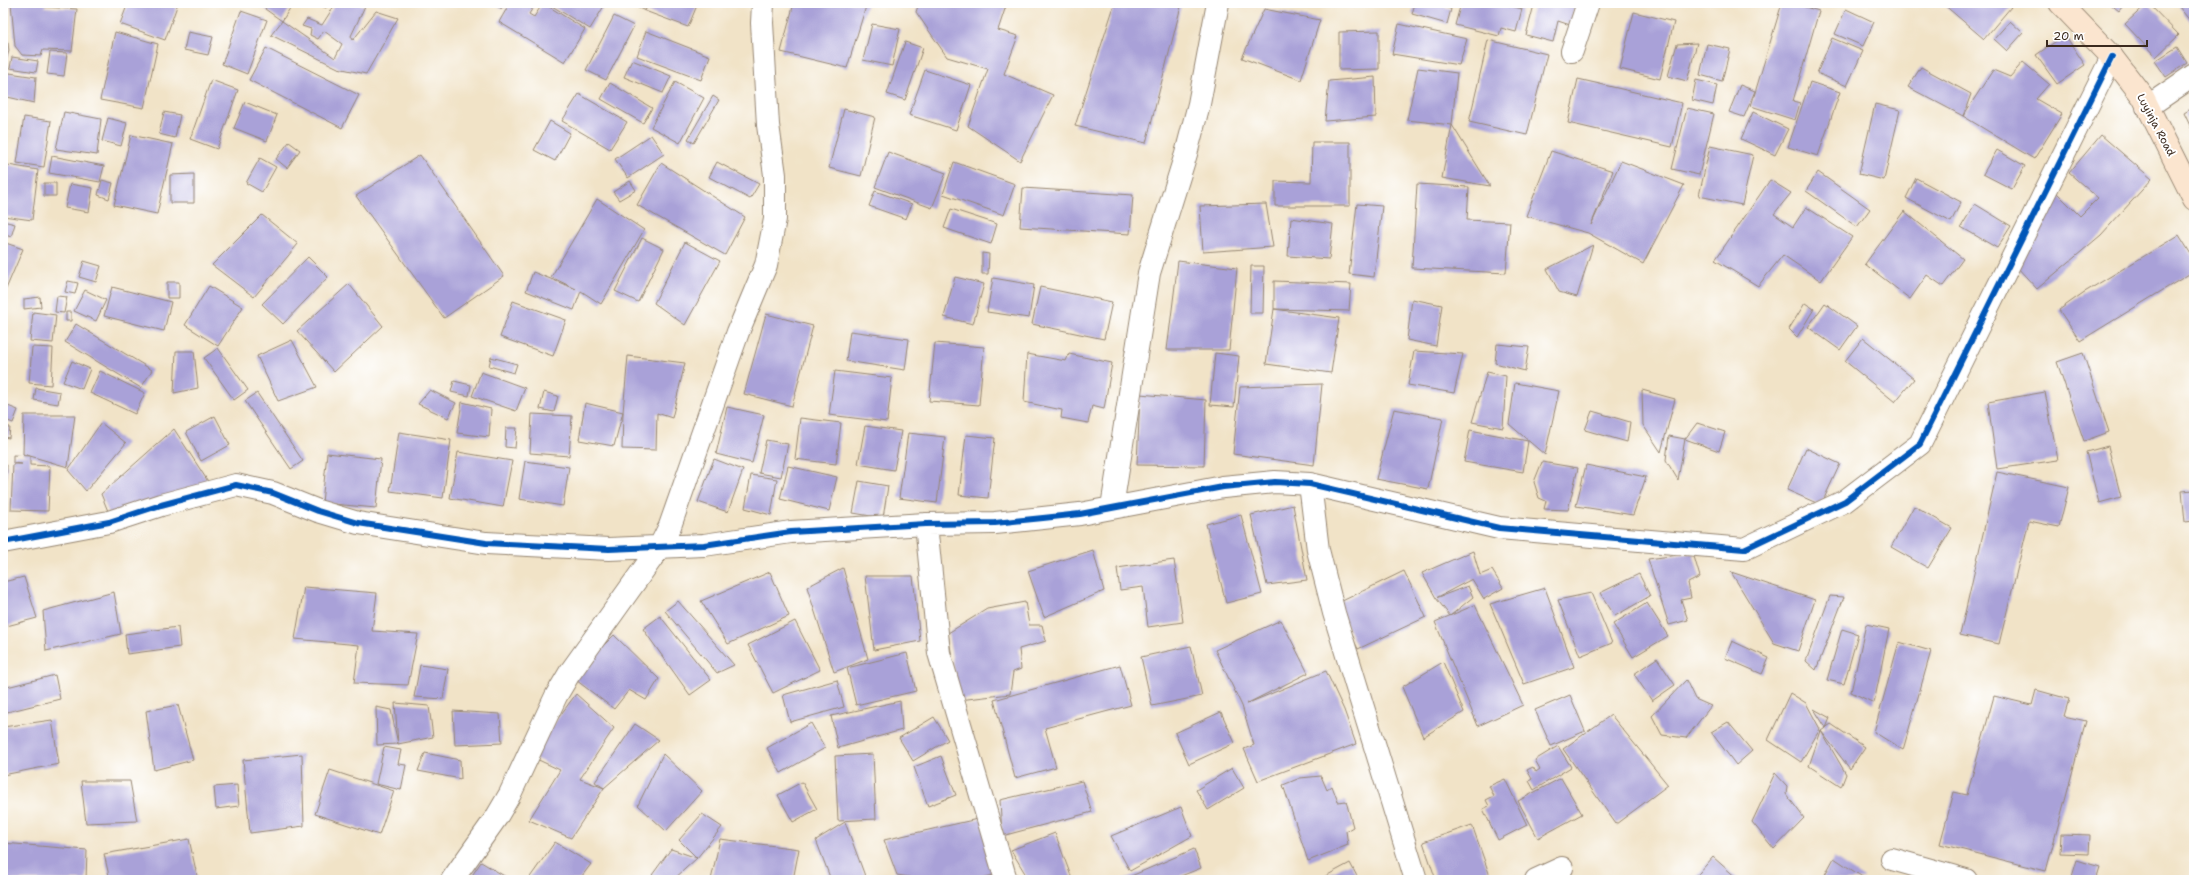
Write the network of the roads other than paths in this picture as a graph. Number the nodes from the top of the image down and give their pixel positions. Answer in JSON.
{"nodes":[{"id":1,"x":763,"y":3,"type":"edge"},
{"id":2,"x":1218,"y":3,"type":"edge"},
{"id":3,"x":1588,"y":3,"type":"edge"},
{"id":4,"x":2060,"y":3,"type":"edge"},
{"id":5,"x":1572,"y":51,"type":"dead end"},
{"id":6,"x":2112,"y":57,"type":"junction"},
{"id":7,"x":2194,"y":76,"type":"edge"},
{"id":8,"x":2147,"y":106,"type":"junction"},
{"id":9,"x":2194,"y":199,"type":"edge"},
{"id":10,"x":1310,"y":484,"type":"junction"},
{"id":11,"x":1112,"y":507,"type":"junction"},
{"id":12,"x":926,"y":524,"type":"junction"},
{"id":13,"x":3,"y":542,"type":"edge"},
{"id":14,"x":659,"y":548,"type":"junction"},
{"id":15,"x":1892,"y":859,"type":"dead end"},
{"id":16,"x":1562,"y":868,"type":"dead end"},
{"id":17,"x":452,"y":880,"type":"edge"},
{"id":18,"x":1006,"y":880,"type":"edge"},
{"id":19,"x":1416,"y":880,"type":"edge"},
{"id":20,"x":1536,"y":880,"type":"edge"},
{"id":21,"x":1966,"y":880,"type":"edge"}],
"edges":[{"from":1,"to":14,"type":"street"},
{"from":2,"to":11,"type":"street"},
{"from":3,"to":5,"type":"street"},
{"from":4,"to":6,"type":"street","name":"Luyinja Road"},
{"from":6,"to":8,"type":"street","name":"Luyinja Road"},
{"from":6,"to":10,"type":"street"},
{"from":7,"to":8,"type":"street"},
{"from":8,"to":9,"type":"street","name":"Luyinja Road"},
{"from":10,"to":11,"type":"street"},
{"from":10,"to":19,"type":"street"},
{"from":11,"to":12,"type":"street"},
{"from":12,"to":14,"type":"street"},
{"from":12,"to":18,"type":"street"},
{"from":13,"to":14,"type":"street"},
{"from":14,"to":17,"type":"street"},
{"from":15,"to":21,"type":"street"},
{"from":16,"to":20,"type":"street"}]}
